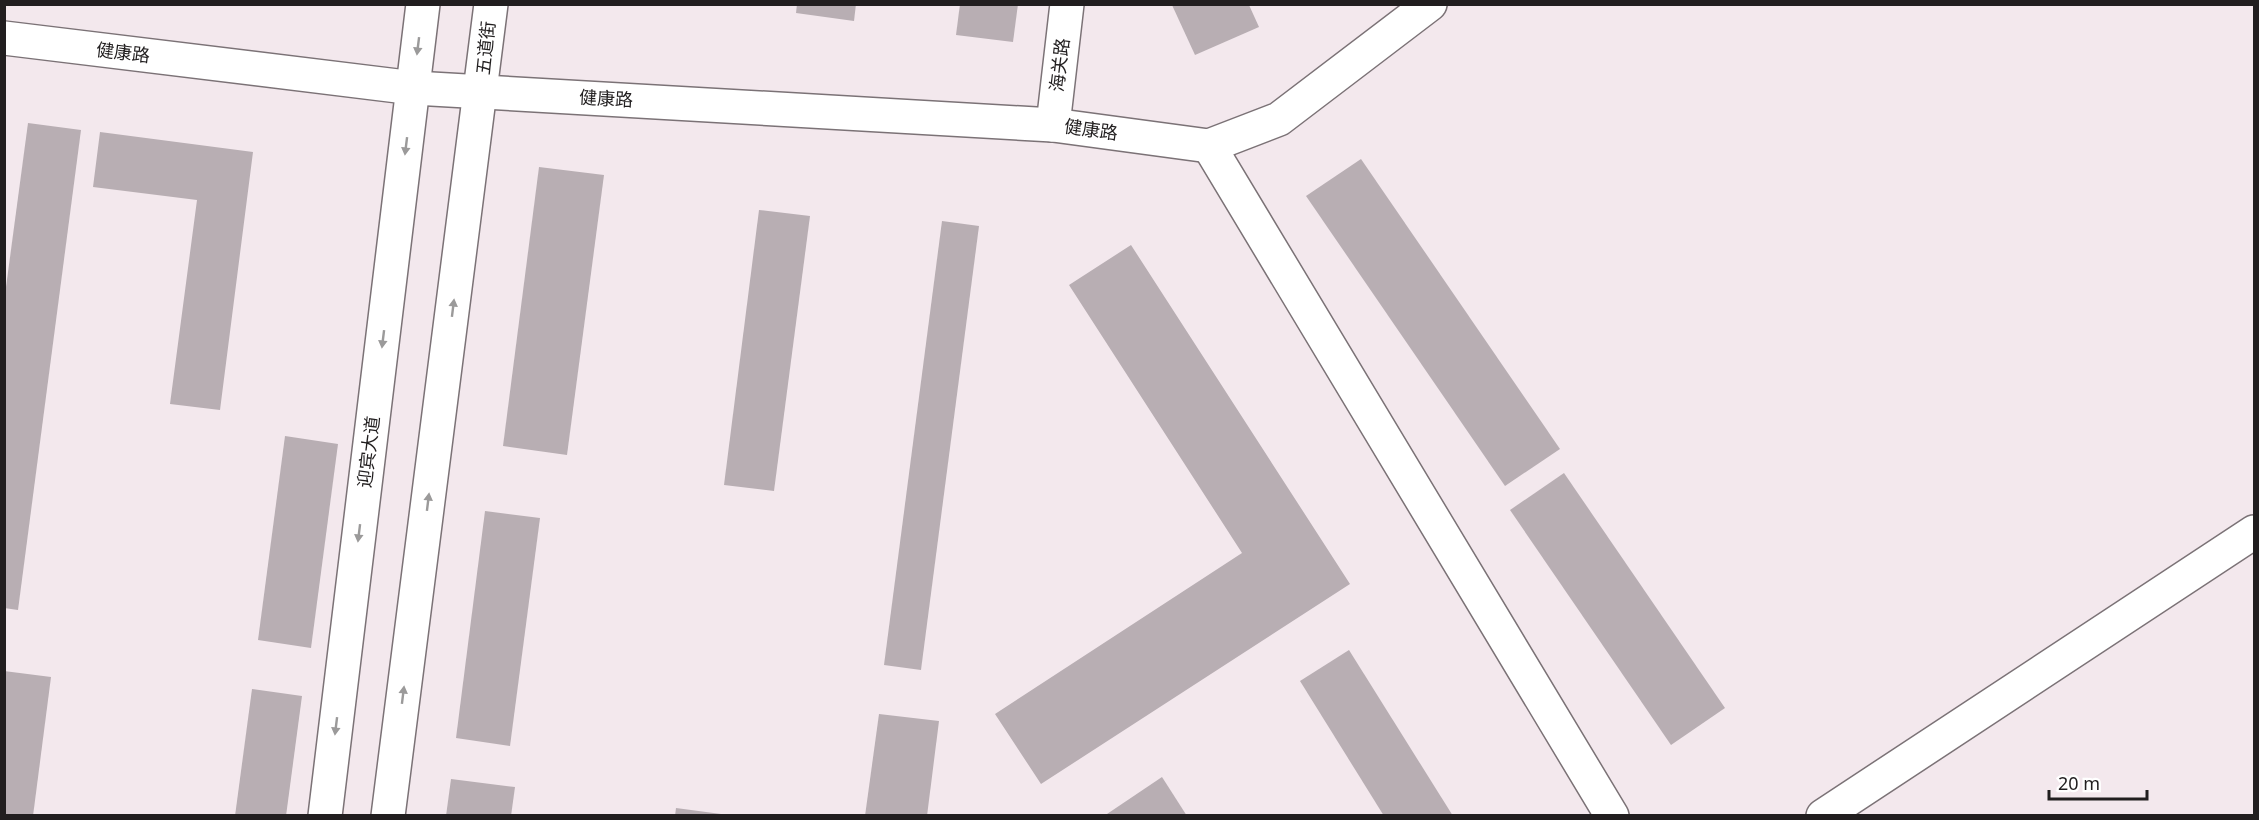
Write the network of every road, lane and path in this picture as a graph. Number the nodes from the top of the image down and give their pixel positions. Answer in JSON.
{"nodes":[{"id":1,"x":423,"y":4,"type":"edge"},
{"id":2,"x":491,"y":4,"type":"edge"},
{"id":3,"x":1067,"y":4,"type":"edge"},
{"id":4,"x":1430,"y":4,"type":"edge"},
{"id":5,"x":4,"y":39,"type":"edge"},
{"id":6,"x":414,"y":88,"type":"junction"},
{"id":7,"x":481,"y":92,"type":"junction"},
{"id":8,"x":1053,"y":124,"type":"junction"},
{"id":9,"x":1209,"y":146,"type":"junction"},
{"id":10,"x":2254,"y":532,"type":"edge"},
{"id":11,"x":325,"y":816,"type":"edge"},
{"id":12,"x":388,"y":816,"type":"edge"},
{"id":13,"x":1612,"y":816,"type":"edge"},
{"id":14,"x":1823,"y":816,"type":"edge"}],
"edges":[{"from":1,"to":6,"type":"main road","one_way":true},
{"from":2,"to":7,"type":"main road","name":"五道街"},
{"from":3,"to":8,"type":"main road","name":"海关路"},
{"from":4,"to":9,"type":"main road"},
{"from":5,"to":6,"type":"main road","name":"健康路"},
{"from":6,"to":7,"type":"main road","name":"健康路"},
{"from":6,"to":11,"type":"main road","name":"迎宾大道","one_way":true},
{"from":7,"to":8,"type":"main road","name":"健康路"},
{"from":12,"to":7,"type":"main road","one_way":true},
{"from":8,"to":9,"type":"main road","name":"健康路"},
{"from":9,"to":13,"type":"main road"},
{"from":10,"to":14,"type":"main road"}]}
